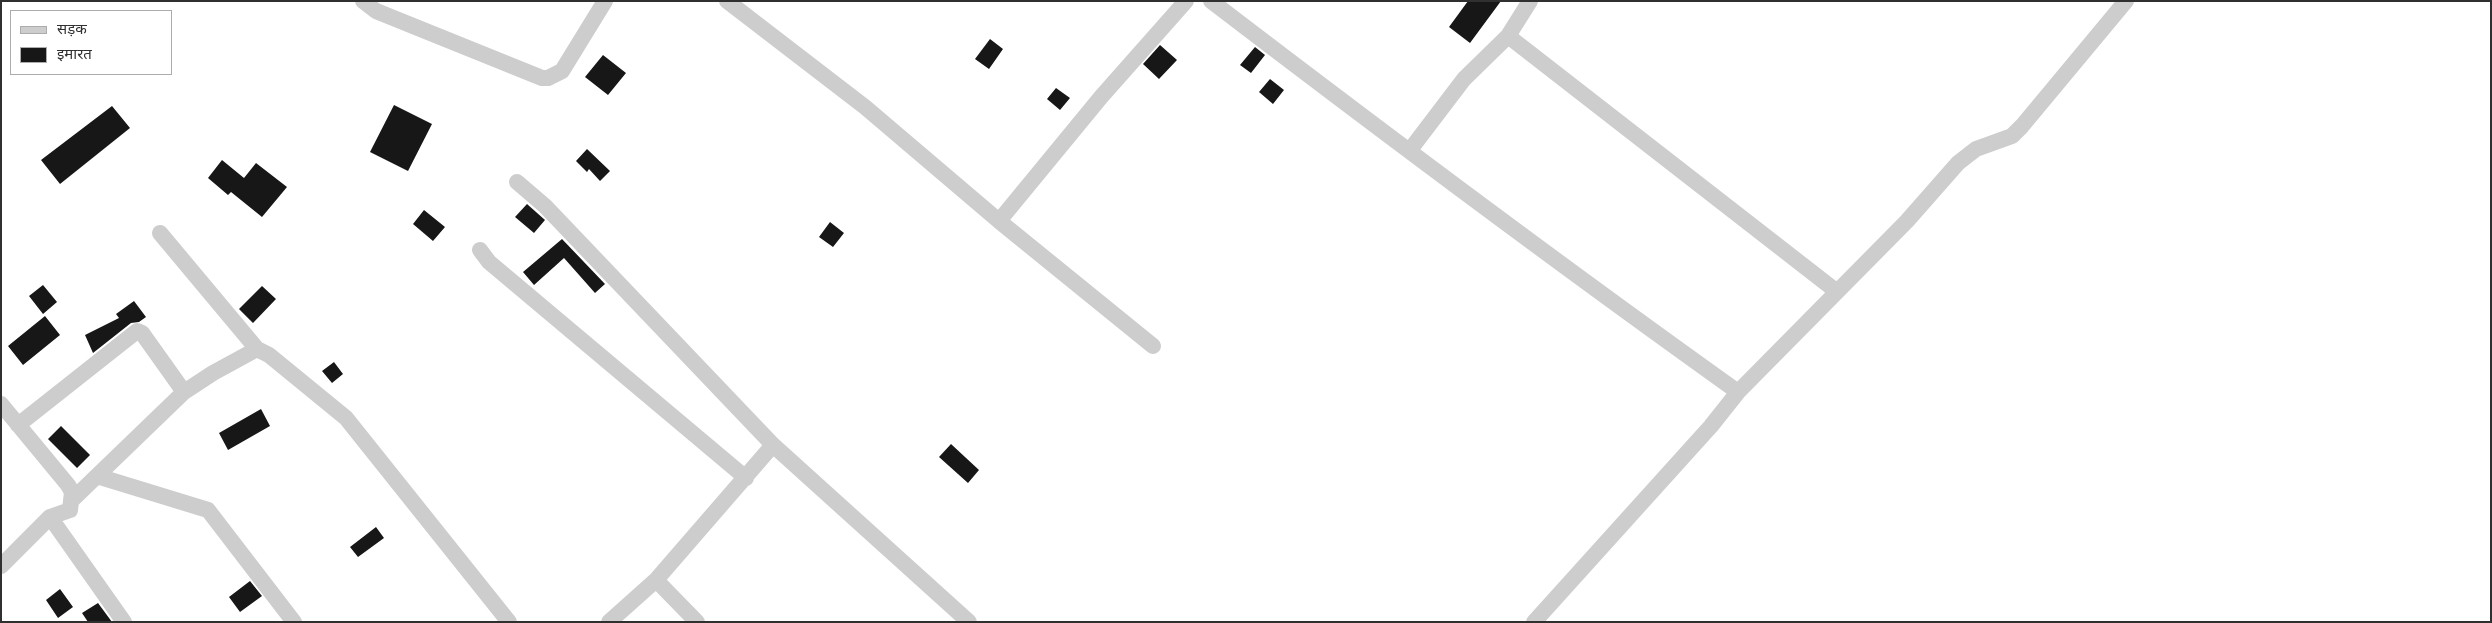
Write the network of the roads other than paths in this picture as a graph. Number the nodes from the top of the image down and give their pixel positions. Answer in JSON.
{"nodes":[{"id":1,"x":363,"y":1,"type":"edge"},
{"id":2,"x":606,"y":1,"type":"edge"},
{"id":3,"x":726,"y":1,"type":"edge"},
{"id":4,"x":1186,"y":1,"type":"edge"},
{"id":5,"x":1211,"y":1,"type":"edge"},
{"id":6,"x":1530,"y":1,"type":"edge"},
{"id":7,"x":2126,"y":1,"type":"edge"},
{"id":8,"x":1508,"y":36,"type":"junction"},
{"id":9,"x":1410,"y":150,"type":"junction"},
{"id":10,"x":517,"y":182,"type":"dead end"},
{"id":11,"x":999,"y":221,"type":"junction"},
{"id":12,"x":160,"y":233,"type":"dead end"},
{"id":13,"x":480,"y":250,"type":"dead end"},
{"id":14,"x":1836,"y":291,"type":"junction"},
{"id":15,"x":1153,"y":346,"type":"dead end"},
{"id":16,"x":257,"y":349,"type":"junction"},
{"id":17,"x":184,"y":392,"type":"junction"},
{"id":18,"x":1738,"y":392,"type":"junction"},
{"id":19,"x":1,"y":404,"type":"edge"},
{"id":20,"x":18,"y":425,"type":"junction"},
{"id":21,"x":773,"y":445,"type":"junction"},
{"id":22,"x":97,"y":476,"type":"junction"},
{"id":23,"x":746,"y":478,"type":"junction"},
{"id":24,"x":72,"y":500,"type":"junction"},
{"id":25,"x":50,"y":517,"type":"junction"},
{"id":26,"x":1,"y":566,"type":"edge"},
{"id":27,"x":656,"y":580,"type":"junction"},
{"id":28,"x":124,"y":622,"type":"edge"},
{"id":29,"x":294,"y":622,"type":"edge"},
{"id":30,"x":509,"y":622,"type":"edge"},
{"id":31,"x":609,"y":622,"type":"edge"},
{"id":32,"x":697,"y":622,"type":"edge"},
{"id":33,"x":969,"y":622,"type":"edge"},
{"id":34,"x":1534,"y":622,"type":"edge"}],
"edges":[{"from":1,"to":2,"type":"street"},
{"from":3,"to":11,"type":"street"},
{"from":4,"to":11,"type":"street"},
{"from":5,"to":9,"type":"street"},
{"from":6,"to":8,"type":"street"},
{"from":7,"to":14,"type":"street"},
{"from":8,"to":9,"type":"street"},
{"from":8,"to":14,"type":"street"},
{"from":9,"to":18,"type":"street"},
{"from":10,"to":21,"type":"street"},
{"from":11,"to":15,"type":"street"},
{"from":12,"to":16,"type":"street"},
{"from":13,"to":23,"type":"street"},
{"from":14,"to":18,"type":"street"},
{"from":16,"to":17,"type":"street"},
{"from":16,"to":30,"type":"street"},
{"from":17,"to":20,"type":"street"},
{"from":17,"to":22,"type":"street"},
{"from":18,"to":34,"type":"street"},
{"from":19,"to":20,"type":"street"},
{"from":20,"to":24,"type":"street"},
{"from":21,"to":23,"type":"street"},
{"from":21,"to":33,"type":"street"},
{"from":22,"to":24,"type":"street"},
{"from":22,"to":29,"type":"street"},
{"from":23,"to":27,"type":"street"},
{"from":24,"to":25,"type":"street"},
{"from":25,"to":26,"type":"street"},
{"from":25,"to":28,"type":"street"},
{"from":27,"to":31,"type":"street"},
{"from":27,"to":32,"type":"street"}]}
